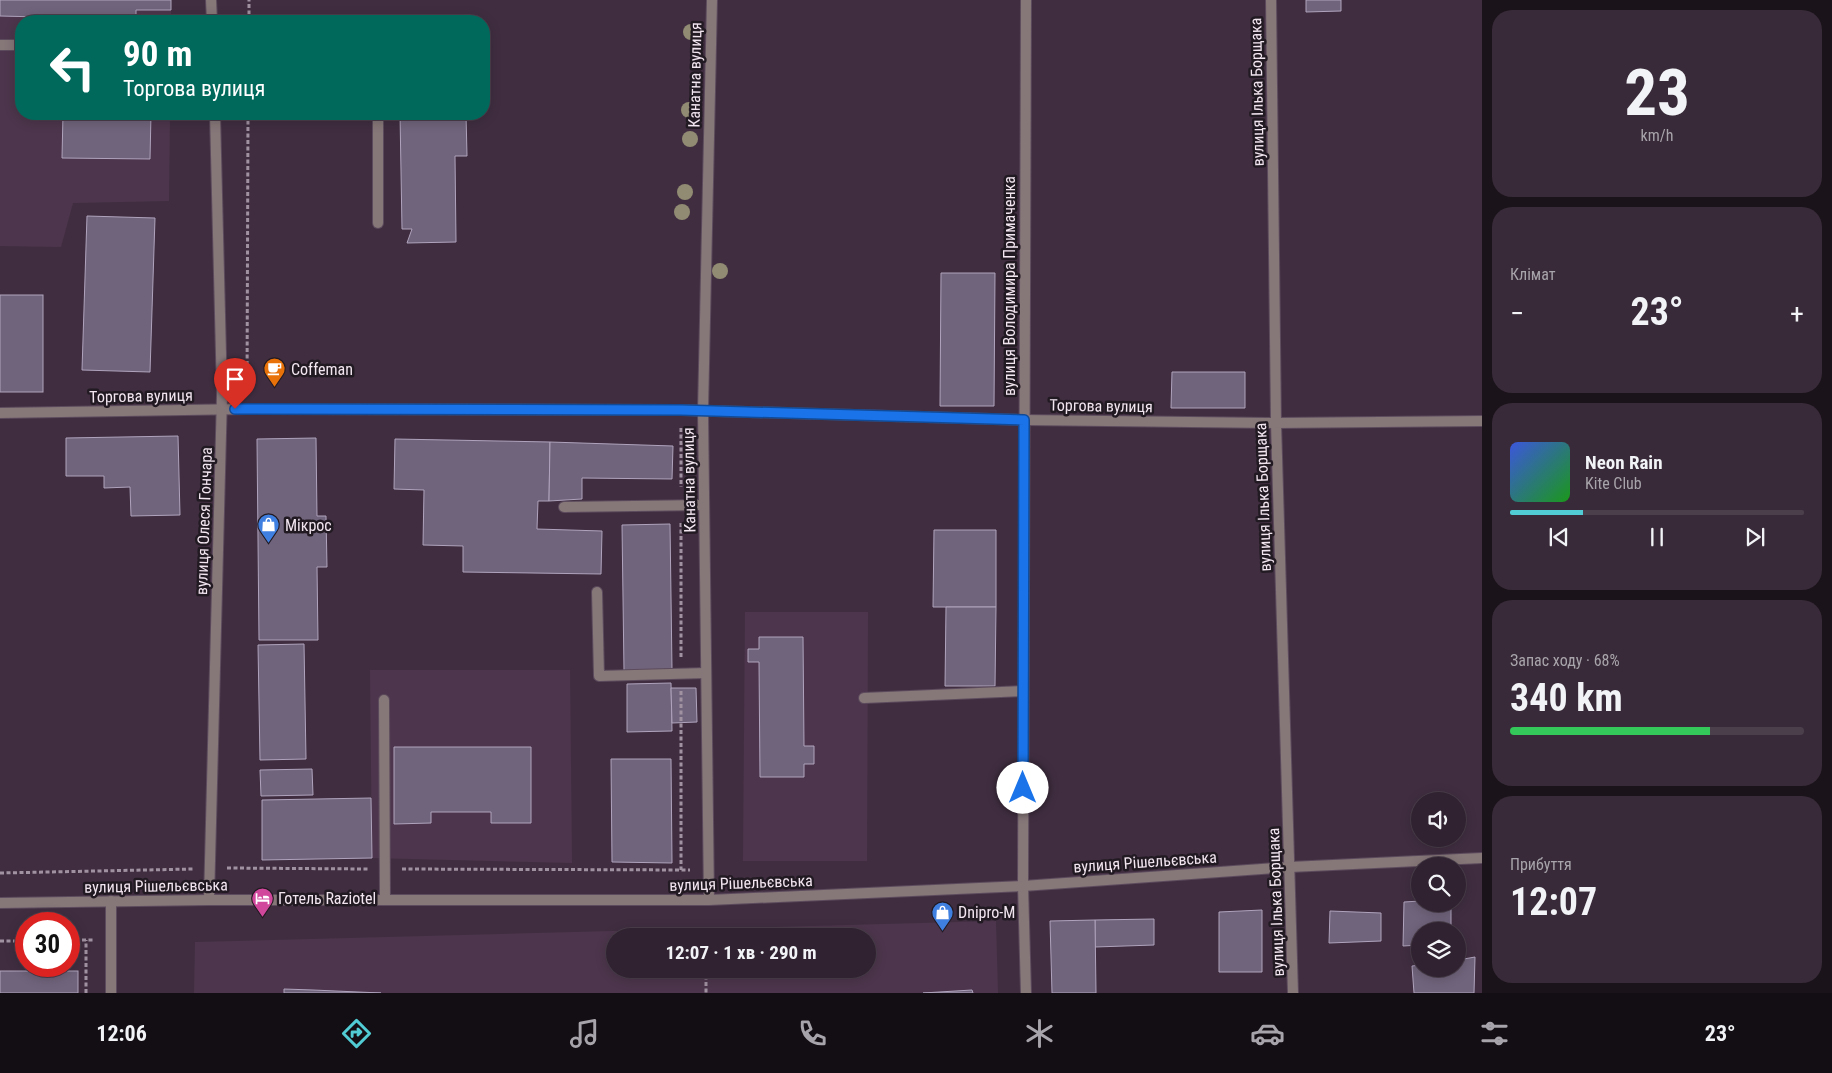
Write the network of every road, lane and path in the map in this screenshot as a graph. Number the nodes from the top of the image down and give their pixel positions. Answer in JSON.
{"nodes":[{"id":1,"x":211,"y":0,"type":"edge"},
{"id":2,"x":249,"y":0,"type":"edge"},
{"id":3,"x":712,"y":0,"type":"edge"},
{"id":4,"x":1026,"y":0,"type":"edge"},
{"id":5,"x":1271,"y":0,"type":"edge"},
{"id":6,"x":212,"y":15,"type":"edge"},
{"id":7,"x":249,"y":15,"type":"edge"},
{"id":8,"x":0,"y":45,"type":"edge"},
{"id":9,"x":15,"y":45,"type":"edge"},
{"id":10,"x":215,"y":120,"type":"edge"},
{"id":11,"x":248,"y":120,"type":"edge"},
{"id":12,"x":378,"y":120,"type":"edge"},
{"id":13,"x":378,"y":223,"type":"dead end"},
{"id":14,"x":222,"y":409,"type":"junction"},
{"id":15,"x":247,"y":409,"type":"junction"},
{"id":16,"x":681,"y":410,"type":"junction"},
{"id":17,"x":703,"y":411,"type":"junction"},
{"id":18,"x":0,"y":413,"type":"edge"},
{"id":19,"x":1024,"y":420,"type":"junction"},
{"id":20,"x":1482,"y":421,"type":"edge"},
{"id":21,"x":1276,"y":424,"type":"junction"},
{"id":22,"x":681,"y":505,"type":"junction"},
{"id":23,"x":704,"y":505,"type":"junction"},
{"id":24,"x":564,"y":507,"type":"dead end"},
{"id":25,"x":597,"y":592,"type":"dead end"},
{"id":26,"x":706,"y":673,"type":"junction"},
{"id":27,"x":681,"y":674,"type":"junction"},
{"id":28,"x":1023,"y":690,"type":"junction"},
{"id":29,"x":864,"y":698,"type":"dead end"},
{"id":30,"x":384,"y":700,"type":"dead end"},
{"id":31,"x":1482,"y":858,"type":"edge"},
{"id":32,"x":209,"y":868,"type":"junction"},
{"id":33,"x":1290,"y":868,"type":"junction"},
{"id":34,"x":384,"y":869,"type":"junction"},
{"id":35,"x":681,"y":870,"type":"junction"},
{"id":36,"x":708,"y":870,"type":"junction"},
{"id":37,"x":0,"y":872,"type":"edge"},
{"id":38,"x":1023,"y":886,"type":"junction"},
{"id":39,"x":209,"y":900,"type":"junction"},
{"id":40,"x":385,"y":900,"type":"junction"},
{"id":41,"x":709,"y":900,"type":"junction"},
{"id":42,"x":111,"y":901,"type":"junction"},
{"id":43,"x":0,"y":903,"type":"edge"},
{"id":44,"x":80,"y":940,"type":"edge"},
{"id":45,"x":86,"y":940,"type":"junction"},
{"id":46,"x":111,"y":940,"type":"junction"},
{"id":47,"x":0,"y":941,"type":"edge"},
{"id":48,"x":15,"y":941,"type":"edge"},
{"id":49,"x":706,"y":978,"type":"edge"},
{"id":50,"x":86,"y":993,"type":"edge"},
{"id":51,"x":111,"y":993,"type":"edge"},
{"id":52,"x":706,"y":993,"type":"edge"},
{"id":53,"x":1026,"y":993,"type":"edge"},
{"id":54,"x":1293,"y":993,"type":"edge"}],
"edges":[{"from":1,"to":6,"type":"street"},
{"from":2,"to":7,"type":"path"},
{"from":3,"to":17,"type":"street","name":"Канатна вулиця"},
{"from":4,"to":19,"type":"street","name":"вулиця Володимира Примаченка"},
{"from":5,"to":21,"type":"street","name":"вулиця Ілька Борщака"},
{"from":8,"to":9,"type":"street"},
{"from":10,"to":14,"type":"street","name":"вулиця Олеся Гончара"},
{"from":11,"to":15,"type":"path"},
{"from":12,"to":13,"type":"street"},
{"from":14,"to":15,"type":"street","name":"Торгова вулиця"},
{"from":14,"to":18,"type":"street","name":"Торгова вулиця"},
{"from":14,"to":32,"type":"street","name":"вулиця Олеся Гончара"},
{"from":15,"to":16,"type":"street","name":"Торгова вулиця"},
{"from":16,"to":17,"type":"street","name":"Торгова вулиця"},
{"from":16,"to":22,"type":"path"},
{"from":17,"to":19,"type":"street","name":"Торгова вулиця"},
{"from":17,"to":23,"type":"street","name":"Канатна вулиця"},
{"from":19,"to":21,"type":"street","name":"Торгова вулиця"},
{"from":19,"to":28,"type":"street","name":"вулиця Володимира Примаченка"},
{"from":20,"to":21,"type":"street","name":"Торгова вулиця"},
{"from":21,"to":33,"type":"street","name":"вулиця Ілька Борщака"},
{"from":22,"to":23,"type":"street"},
{"from":22,"to":24,"type":"street"},
{"from":22,"to":27,"type":"path"},
{"from":23,"to":26,"type":"street","name":"Канатна вулиця"},
{"from":25,"to":27,"type":"street"},
{"from":26,"to":27,"type":"street"},
{"from":26,"to":36,"type":"street","name":"Канатна вулиця"},
{"from":27,"to":35,"type":"path"},
{"from":28,"to":29,"type":"street"},
{"from":28,"to":38,"type":"street","name":"вулиця Володимира Примаченка"},
{"from":30,"to":34,"type":"street"},
{"from":31,"to":33,"type":"street","name":"вулиця Рішельєвська"},
{"from":32,"to":34,"type":"path"},
{"from":32,"to":37,"type":"path"},
{"from":32,"to":39,"type":"street","name":"вулиця Олеся Гончара"},
{"from":33,"to":38,"type":"street","name":"вулиця Рішельєвська"},
{"from":33,"to":54,"type":"street","name":"вулиця Ілька Борщака"},
{"from":34,"to":35,"type":"path"},
{"from":34,"to":40,"type":"street"},
{"from":35,"to":36,"type":"path"},
{"from":36,"to":41,"type":"street","name":"Канатна вулиця"},
{"from":38,"to":41,"type":"street","name":"вулиця Рішельєвська"},
{"from":38,"to":53,"type":"street","name":"вулиця Володимира Примаченка"},
{"from":39,"to":40,"type":"street","name":"вулиця Рішельєвська"},
{"from":39,"to":42,"type":"street","name":"вулиця Рішельєвська"},
{"from":40,"to":41,"type":"street","name":"вулиця Рішельєвська"},
{"from":42,"to":43,"type":"street","name":"вулиця Рішельєвська"},
{"from":42,"to":46,"type":"street"},
{"from":44,"to":45,"type":"path"},
{"from":45,"to":46,"type":"path"},
{"from":45,"to":50,"type":"path"},
{"from":46,"to":51,"type":"street"},
{"from":47,"to":48,"type":"path"},
{"from":49,"to":52,"type":"path"}]}
